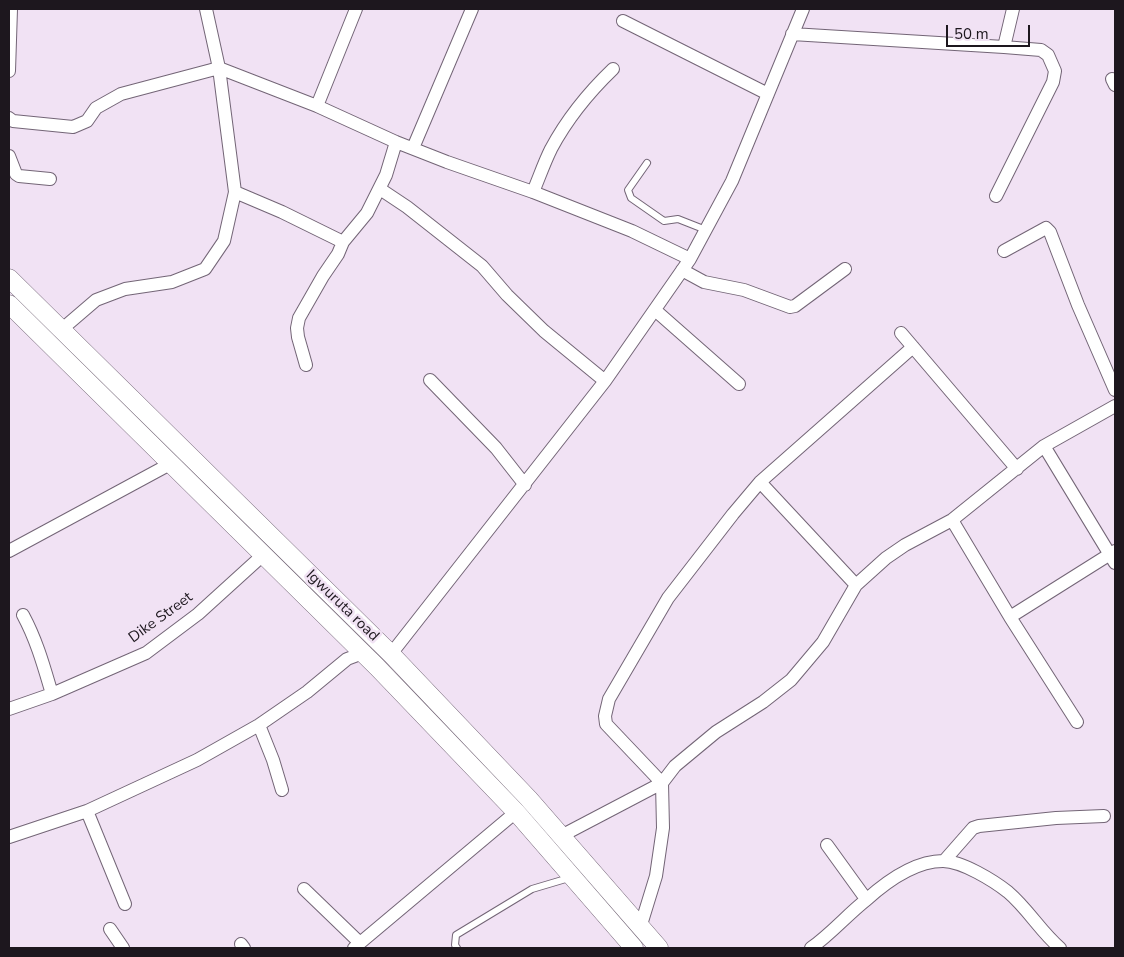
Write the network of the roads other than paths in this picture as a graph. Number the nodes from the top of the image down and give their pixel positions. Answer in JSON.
{"nodes":[{"id":1,"x":13,"y":9,"type":"edge"},
{"id":2,"x":206,"y":9,"type":"edge"},
{"id":3,"x":356,"y":9,"type":"edge"},
{"id":4,"x":472,"y":9,"type":"edge"},
{"id":5,"x":803,"y":9,"type":"edge"},
{"id":6,"x":1013,"y":9,"type":"edge"},
{"id":7,"x":623,"y":21,"type":"dead end"},
{"id":8,"x":792,"y":34,"type":"junction"},
{"id":9,"x":1004,"y":46,"type":"junction"},
{"id":10,"x":218,"y":68,"type":"junction"},
{"id":11,"x":613,"y":69,"type":"dead end"},
{"id":12,"x":9,"y":71,"type":"edge"},
{"id":13,"x":768,"y":94,"type":"junction"},
{"id":14,"x":317,"y":106,"type":"junction"},
{"id":15,"x":9,"y":118,"type":"edge"},
{"id":16,"x":396,"y":142,"type":"junction"},
{"id":17,"x":413,"y":148,"type":"junction"},
{"id":18,"x":9,"y":156,"type":"edge"},
{"id":19,"x":647,"y":163,"type":"dead end"},
{"id":20,"x":50,"y":180,"type":"dead end"},
{"id":21,"x":380,"y":189,"type":"junction"},
{"id":22,"x":235,"y":192,"type":"junction"},
{"id":23,"x":534,"y":192,"type":"junction"},
{"id":24,"x":996,"y":196,"type":"dead end"},
{"id":25,"x":706,"y":230,"type":"junction"},
{"id":26,"x":343,"y":242,"type":"junction"},
{"id":27,"x":1004,"y":251,"type":"dead end"},
{"id":28,"x":690,"y":258,"type":"junction"},
{"id":29,"x":682,"y":270,"type":"junction"},
{"id":30,"x":845,"y":270,"type":"dead end"},
{"id":31,"x":9,"y":278,"type":"edge"},
{"id":32,"x":9,"y":304,"type":"edge"},
{"id":33,"x":655,"y":310,"type":"junction"},
{"id":34,"x":61,"y":330,"type":"junction"},
{"id":35,"x":901,"y":333,"type":"dead end"},
{"id":36,"x":913,"y":347,"type":"junction"},
{"id":37,"x":306,"y":365,"type":"dead end"},
{"id":38,"x":430,"y":380,"type":"dead end"},
{"id":39,"x":605,"y":381,"type":"junction"},
{"id":40,"x":739,"y":384,"type":"dead end"},
{"id":41,"x":1115,"y":390,"type":"edge"},
{"id":42,"x":1115,"y":406,"type":"edge"},
{"id":43,"x":1044,"y":446,"type":"junction"},
{"id":44,"x":170,"y":464,"type":"junction"},
{"id":45,"x":1017,"y":469,"type":"junction"},
{"id":46,"x":760,"y":482,"type":"junction"},
{"id":47,"x":525,"y":485,"type":"junction"},
{"id":48,"x":952,"y":520,"type":"junction"},
{"id":49,"x":9,"y":551,"type":"edge"},
{"id":50,"x":263,"y":555,"type":"junction"},
{"id":51,"x":1113,"y":556,"type":"edge"},
{"id":52,"x":856,"y":585,"type":"junction"},
{"id":53,"x":23,"y":615,"type":"dead end"},
{"id":54,"x":1010,"y":617,"type":"junction"},
{"id":55,"x":361,"y":650,"type":"junction"},
{"id":56,"x":390,"y":654,"type":"junction"},
{"id":57,"x":52,"y":694,"type":"junction"},
{"id":58,"x":9,"y":709,"type":"edge"},
{"id":59,"x":1077,"y":722,"type":"dead end"},
{"id":60,"x":259,"y":725,"type":"junction"},
{"id":61,"x":662,"y":783,"type":"junction"},
{"id":62,"x":282,"y":790,"type":"dead end"},
{"id":63,"x":87,"y":811,"type":"junction"},
{"id":64,"x":516,"y":812,"type":"junction"},
{"id":65,"x":1104,"y":816,"type":"dead end"},
{"id":66,"x":561,"y":836,"type":"junction"},
{"id":67,"x":9,"y":837,"type":"edge"},
{"id":68,"x":827,"y":845,"type":"dead end"},
{"id":69,"x":944,"y":861,"type":"junction"},
{"id":70,"x":572,"y":877,"type":"junction"},
{"id":71,"x":304,"y":889,"type":"dead end"},
{"id":72,"x":866,"y":899,"type":"junction"},
{"id":73,"x":125,"y":904,"type":"dead end"},
{"id":74,"x":640,"y":928,"type":"junction"},
{"id":75,"x":110,"y":929,"type":"dead end"},
{"id":76,"x":357,"y":946,"type":"edge"},
{"id":77,"x":123,"y":948,"type":"edge"},
{"id":78,"x":457,"y":948,"type":"edge"},
{"id":79,"x":634,"y":948,"type":"edge"},
{"id":80,"x":659,"y":948,"type":"edge"},
{"id":81,"x":811,"y":948,"type":"edge"},
{"id":82,"x":1060,"y":948,"type":"edge"}],
"edges":[{"from":1,"to":12,"type":"street"},
{"from":2,"to":10,"type":"street"},
{"from":3,"to":14,"type":"street"},
{"from":4,"to":17,"type":"street"},
{"from":5,"to":8,"type":"street"},
{"from":6,"to":9,"type":"street"},
{"from":7,"to":13,"type":"street"},
{"from":8,"to":9,"type":"street"},
{"from":8,"to":13,"type":"street"},
{"from":9,"to":24,"type":"street"},
{"from":10,"to":14,"type":"street"},
{"from":10,"to":15,"type":"street"},
{"from":10,"to":22,"type":"street"},
{"from":11,"to":23,"type":"street"},
{"from":13,"to":25,"type":"street"},
{"from":14,"to":16,"type":"street"},
{"from":16,"to":17,"type":"street"},
{"from":16,"to":21,"type":"street"},
{"from":17,"to":23,"type":"street"},
{"from":18,"to":20,"type":"street"},
{"from":19,"to":25,"type":"lane"},
{"from":21,"to":26,"type":"street"},
{"from":21,"to":39,"type":"street"},
{"from":22,"to":26,"type":"street"},
{"from":22,"to":34,"type":"street"},
{"from":23,"to":28,"type":"street"},
{"from":25,"to":28,"type":"street"},
{"from":26,"to":37,"type":"street"},
{"from":27,"to":41,"type":"street"},
{"from":28,"to":29,"type":"street"},
{"from":29,"to":30,"type":"street"},
{"from":29,"to":33,"type":"street"},
{"from":31,"to":34,"type":"main road","name":"Igwuruta road"},
{"from":32,"to":44,"type":"main road","name":"Igwuruta road"},
{"from":33,"to":39,"type":"street"},
{"from":33,"to":40,"type":"street"},
{"from":34,"to":56,"type":"main road","name":"Igwuruta road"},
{"from":35,"to":36,"type":"street"},
{"from":36,"to":45,"type":"street"},
{"from":36,"to":46,"type":"street"},
{"from":38,"to":47,"type":"street"},
{"from":39,"to":47,"type":"street"},
{"from":42,"to":43,"type":"street"},
{"from":43,"to":45,"type":"street"},
{"from":43,"to":51,"type":"street"},
{"from":44,"to":49,"type":"street"},
{"from":44,"to":50,"type":"main road","name":"Igwuruta road"},
{"from":45,"to":48,"type":"street"},
{"from":46,"to":52,"type":"street"},
{"from":46,"to":61,"type":"street"},
{"from":47,"to":56,"type":"street"},
{"from":48,"to":52,"type":"street"},
{"from":48,"to":54,"type":"street"},
{"from":50,"to":55,"type":"main road","name":"Igwuruta road"},
{"from":50,"to":57,"type":"street","name":"Dike Street"},
{"from":51,"to":54,"type":"street"},
{"from":52,"to":61,"type":"street"},
{"from":53,"to":57,"type":"street"},
{"from":54,"to":59,"type":"street"},
{"from":55,"to":60,"type":"street"},
{"from":55,"to":64,"type":"main road","name":"Igwuruta road"},
{"from":56,"to":66,"type":"main road","name":"Igwuruta road"},
{"from":57,"to":58,"type":"street","name":"Dike Street"},
{"from":60,"to":62,"type":"street"},
{"from":60,"to":63,"type":"street"},
{"from":61,"to":66,"type":"street"},
{"from":61,"to":74,"type":"street"},
{"from":63,"to":67,"type":"street"},
{"from":63,"to":73,"type":"street"},
{"from":64,"to":70,"type":"main road","name":"Igwuruta road"},
{"from":64,"to":76,"type":"street"},
{"from":65,"to":69,"type":"street"},
{"from":66,"to":74,"type":"main road","name":"Igwuruta road"},
{"from":68,"to":72,"type":"street"},
{"from":69,"to":72,"type":"street"},
{"from":69,"to":82,"type":"street"},
{"from":70,"to":78,"type":"lane"},
{"from":70,"to":79,"type":"main road","name":"Igwuruta road"},
{"from":71,"to":76,"type":"street"},
{"from":72,"to":81,"type":"street"},
{"from":74,"to":80,"type":"main road","name":"Igwuruta road"},
{"from":75,"to":77,"type":"street"}]}
